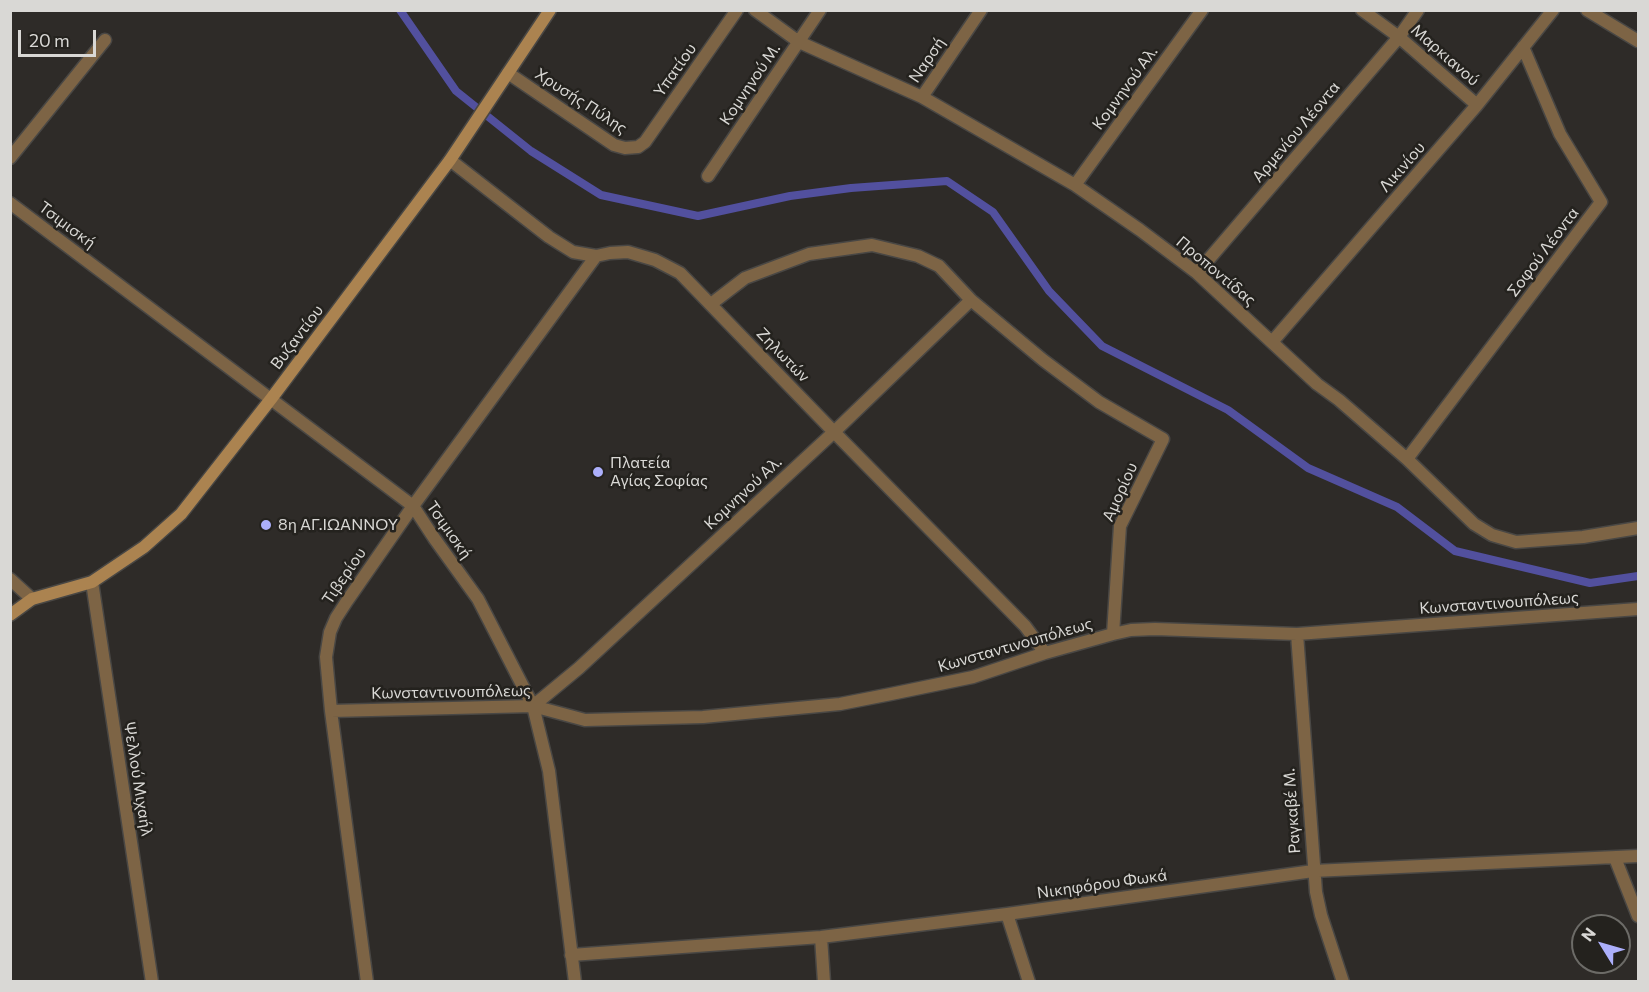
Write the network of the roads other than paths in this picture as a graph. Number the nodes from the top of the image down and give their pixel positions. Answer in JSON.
{"nodes":[{"id":1,"x":550,"y":10,"type":"edge"},
{"id":2,"x":737,"y":10,"type":"edge"},
{"id":3,"x":754,"y":10,"type":"edge"},
{"id":4,"x":820,"y":10,"type":"edge"},
{"id":5,"x":981,"y":10,"type":"edge"},
{"id":6,"x":1202,"y":10,"type":"edge"},
{"id":7,"x":1362,"y":10,"type":"edge"},
{"id":8,"x":1418,"y":10,"type":"edge"},
{"id":9,"x":1553,"y":10,"type":"edge"},
{"id":10,"x":1587,"y":10,"type":"edge"},
{"id":11,"x":1399,"y":37,"type":"junction"},
{"id":12,"x":105,"y":40,"type":"dead end"},
{"id":13,"x":1638,"y":41,"type":"edge"},
{"id":14,"x":799,"y":42,"type":"junction"},
{"id":15,"x":1523,"y":47,"type":"junction"},
{"id":16,"x":508,"y":73,"type":"junction"},
{"id":17,"x":922,"y":98,"type":"junction"},
{"id":18,"x":1477,"y":105,"type":"junction"},
{"id":19,"x":638,"y":147,"type":"joint"},
{"id":20,"x":10,"y":158,"type":"edge"},
{"id":21,"x":450,"y":160,"type":"junction"},
{"id":22,"x":708,"y":176,"type":"dead end"},
{"id":23,"x":1075,"y":185,"type":"junction"},
{"id":24,"x":10,"y":203,"type":"edge"},
{"id":25,"x":596,"y":256,"type":"junction"},
{"id":26,"x":1197,"y":273,"type":"junction"},
{"id":27,"x":971,"y":300,"type":"junction"},
{"id":28,"x":711,"y":304,"type":"junction"},
{"id":29,"x":1272,"y":342,"type":"junction"},
{"id":30,"x":271,"y":399,"type":"junction"},
{"id":31,"x":834,"y":432,"type":"junction"},
{"id":32,"x":1407,"y":459,"type":"junction"},
{"id":33,"x":413,"y":506,"type":"junction"},
{"id":34,"x":1638,"y":528,"type":"edge"},
{"id":35,"x":10,"y":579,"type":"edge"},
{"id":36,"x":92,"y":582,"type":"junction"},
{"id":37,"x":32,"y":599,"type":"junction"},
{"id":38,"x":1638,"y":609,"type":"edge"},
{"id":39,"x":10,"y":615,"type":"edge"},
{"id":40,"x":1113,"y":634,"type":"junction"},
{"id":41,"x":1297,"y":634,"type":"junction"},
{"id":42,"x":1045,"y":653,"type":"junction"},
{"id":43,"x":533,"y":706,"type":"junction"},
{"id":44,"x":331,"y":711,"type":"junction"},
{"id":45,"x":1638,"y":856,"type":"edge"},
{"id":46,"x":1615,"y":858,"type":"junction"},
{"id":47,"x":1313,"y":871,"type":"junction"},
{"id":48,"x":1007,"y":914,"type":"junction"},
{"id":49,"x":1638,"y":916,"type":"edge"},
{"id":50,"x":820,"y":937,"type":"junction"},
{"id":51,"x":571,"y":955,"type":"junction"},
{"id":52,"x":152,"y":981,"type":"edge"},
{"id":53,"x":367,"y":981,"type":"edge"},
{"id":54,"x":575,"y":981,"type":"edge"},
{"id":55,"x":824,"y":981,"type":"edge"},
{"id":56,"x":1029,"y":981,"type":"edge"},
{"id":57,"x":1343,"y":981,"type":"edge"}],
"edges":[{"from":1,"to":16,"type":"street","name":"Βυζαντίου"},
{"from":2,"to":19,"type":"street","name":"Υπατίου"},
{"from":3,"to":14,"type":"street","name":"Προποντίδας"},
{"from":4,"to":14,"type":"street","name":"Κομνηνού Μ."},
{"from":5,"to":17,"type":"street","name":"Ναρσή"},
{"from":6,"to":23,"type":"street","name":"Κομνηνού Αλ."},
{"from":7,"to":11,"type":"street","name":"Μαρκιανού"},
{"from":8,"to":11,"type":"street","name":"Αρμενίου Λέοντα"},
{"from":9,"to":15,"type":"street","name":"Λικινίου"},
{"from":10,"to":13,"type":"street"},
{"from":11,"to":18,"type":"street","name":"Μαρκιανού"},
{"from":11,"to":26,"type":"street","name":"Αρμενίου Λέοντα"},
{"from":12,"to":20,"type":"street"},
{"from":14,"to":17,"type":"street","name":"Προποντίδας"},
{"from":14,"to":22,"type":"street","name":"Κομνηνού Μ."},
{"from":15,"to":18,"type":"street","name":"Λικινίου"},
{"from":15,"to":32,"type":"street","name":"Σοφού Λέοντα"},
{"from":16,"to":19,"type":"street","name":"Χρυσής Πύλης"},
{"from":16,"to":21,"type":"street","name":"Βυζαντίου"},
{"from":17,"to":23,"type":"street","name":"Προποντίδας"},
{"from":18,"to":29,"type":"street","name":"Λικινίου"},
{"from":21,"to":25,"type":"street","name":"Ζηλωτών"},
{"from":21,"to":30,"type":"street","name":"Βυζαντίου"},
{"from":23,"to":26,"type":"street","name":"Προποντίδας"},
{"from":24,"to":30,"type":"street","name":"Τσιμισκή"},
{"from":25,"to":28,"type":"street","name":"Ζηλωτών"},
{"from":25,"to":33,"type":"street","name":"Τιβερίου"},
{"from":26,"to":29,"type":"street","name":"Προποντίδας"},
{"from":27,"to":28,"type":"street"},
{"from":27,"to":31,"type":"street","name":"Κομνηνού Αλ."},
{"from":27,"to":40,"type":"street","name":"Αμορίου"},
{"from":28,"to":31,"type":"street","name":"Ζηλωτών"},
{"from":29,"to":32,"type":"street","name":"Προποντίδας"},
{"from":30,"to":33,"type":"street","name":"Τσιμισκή"},
{"from":30,"to":36,"type":"street","name":"Βυζαντίου"},
{"from":31,"to":42,"type":"street","name":"Ζηλωτών"},
{"from":31,"to":43,"type":"street","name":"Κομνηνού Αλ."},
{"from":32,"to":34,"type":"street","name":"Προποντίδας"},
{"from":33,"to":43,"type":"street","name":"Τσιμισκή"},
{"from":33,"to":44,"type":"street","name":"Τιβερίου"},
{"from":35,"to":37,"type":"street"},
{"from":36,"to":37,"type":"street","name":"Βυζαντίου"},
{"from":36,"to":52,"type":"street","name":"Ψελλού Μιχαήλ"},
{"from":37,"to":39,"type":"street","name":"Βυζαντίου"},
{"from":38,"to":41,"type":"street","name":"Κωνσταντινουπόλεως"},
{"from":40,"to":41,"type":"street","name":"Κωνσταντινουπόλεως"},
{"from":40,"to":42,"type":"street","name":"Κωνσταντινουπόλεως"},
{"from":41,"to":47,"type":"street","name":"Ραγκαβέ Μ."},
{"from":42,"to":43,"type":"street","name":"Κωνσταντινουπόλεως"},
{"from":43,"to":44,"type":"street","name":"Κωνσταντινουπόλεως"},
{"from":43,"to":51,"type":"street","name":"Τσιμισκή"},
{"from":44,"to":53,"type":"street","name":"Τιβερίου"},
{"from":45,"to":46,"type":"street","name":"Νικηφόρου Φωκά"},
{"from":46,"to":47,"type":"street","name":"Νικηφόρου Φωκά"},
{"from":46,"to":49,"type":"street"},
{"from":47,"to":48,"type":"street","name":"Νικηφόρου Φωκά"},
{"from":47,"to":57,"type":"street","name":"Ραγκαβέ Μ."},
{"from":48,"to":50,"type":"street","name":"Νικηφόρου Φωκά"},
{"from":48,"to":56,"type":"street"},
{"from":50,"to":51,"type":"street","name":"Νικηφόρου Φωκά"},
{"from":50,"to":55,"type":"street"},
{"from":51,"to":54,"type":"street","name":"Τσιμισκή"}]}
